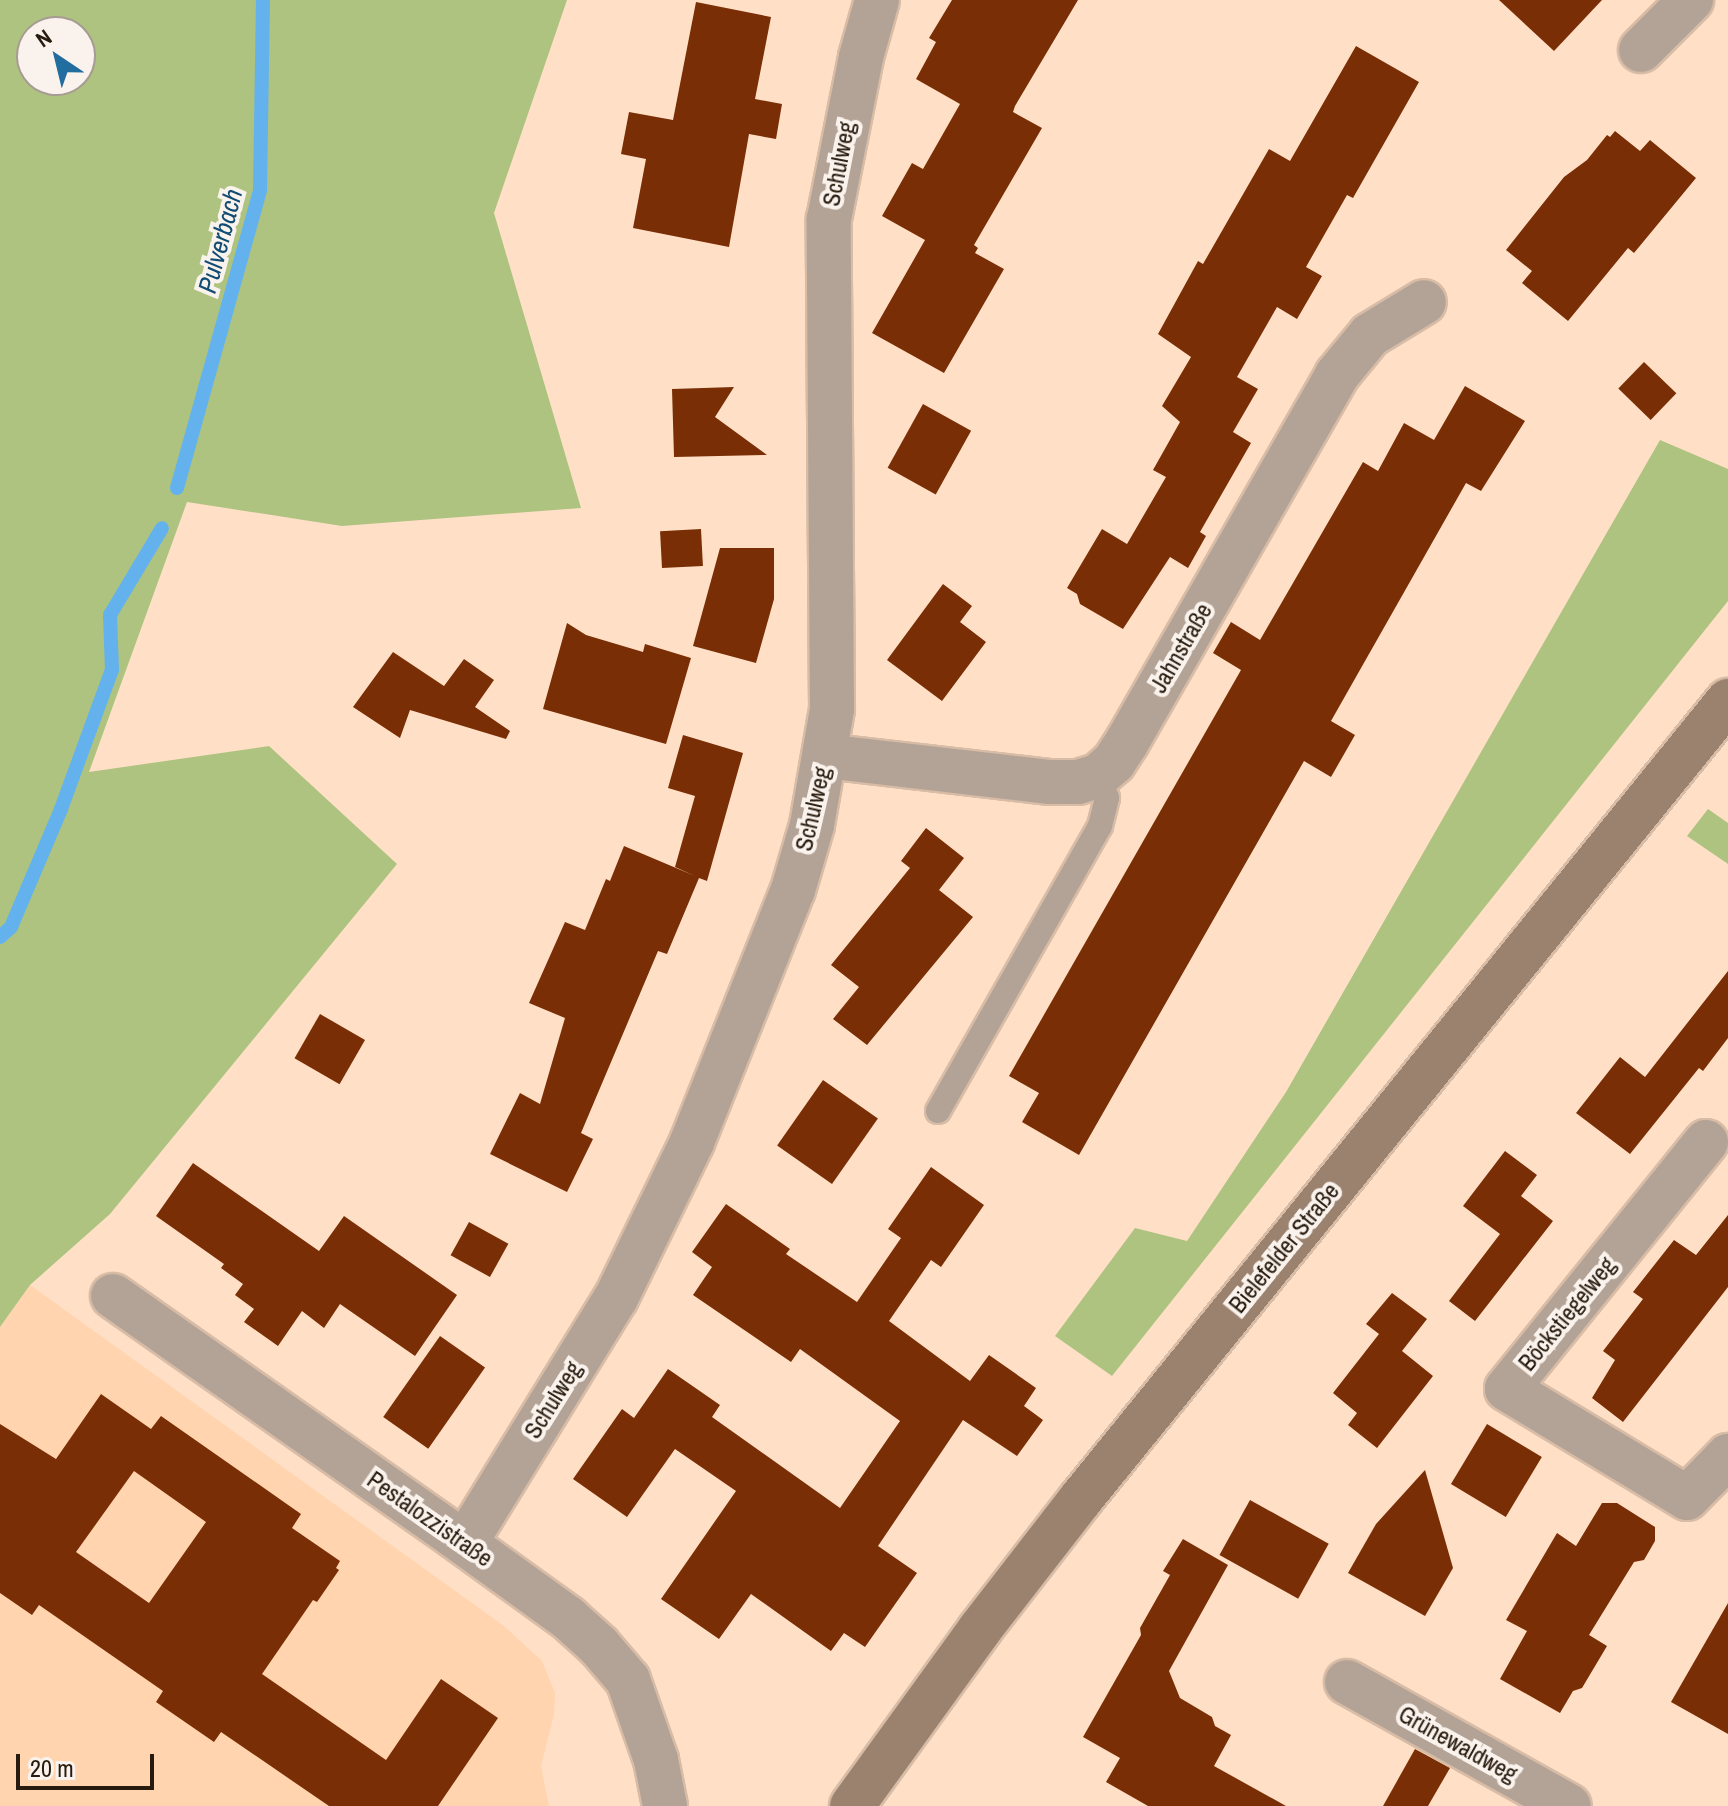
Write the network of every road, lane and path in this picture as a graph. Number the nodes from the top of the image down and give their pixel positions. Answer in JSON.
{"nodes":[{"id":1,"x":877,"y":0,"type":"edge"},
{"id":2,"x":1691,"y":0,"type":"edge"},
{"id":3,"x":1641,"y":50,"type":"dead end"},
{"id":4,"x":1424,"y":302,"type":"dead end"},
{"id":5,"x":1728,"y":701,"type":"edge"},
{"id":6,"x":825,"y":756,"type":"junction"},
{"id":7,"x":1098,"y":776,"type":"junction"},
{"id":8,"x":938,"y":1111,"type":"dead end"},
{"id":9,"x":1706,"y":1142,"type":"dead end"},
{"id":10,"x":113,"y":1296,"type":"dead end"},
{"id":11,"x":1728,"y":1456,"type":"edge"},
{"id":12,"x":465,"y":1543,"type":"junction"},
{"id":13,"x":1347,"y":1682,"type":"dead end"},
{"id":14,"x":665,"y":1806,"type":"edge"},
{"id":15,"x":852,"y":1806,"type":"edge"},
{"id":16,"x":1569,"y":1806,"type":"edge"}],
"edges":[{"from":1,"to":6,"type":"street","name":"Schulweg"},
{"from":2,"to":3,"type":"street"},
{"from":4,"to":7,"type":"street","name":"Jahnstraße"},
{"from":5,"to":15,"type":"main road","name":"Bielefelder Straße"},
{"from":6,"to":7,"type":"street"},
{"from":6,"to":12,"type":"street","name":"Schulweg"},
{"from":7,"to":8,"type":"lane"},
{"from":9,"to":11,"type":"street","name":"Böckstiegelweg"},
{"from":10,"to":12,"type":"street","name":"Pestalozzistraße"},
{"from":12,"to":14,"type":"street","name":"Pestalozzistraße"},
{"from":13,"to":16,"type":"street","name":"Grünewaldweg"}]}
